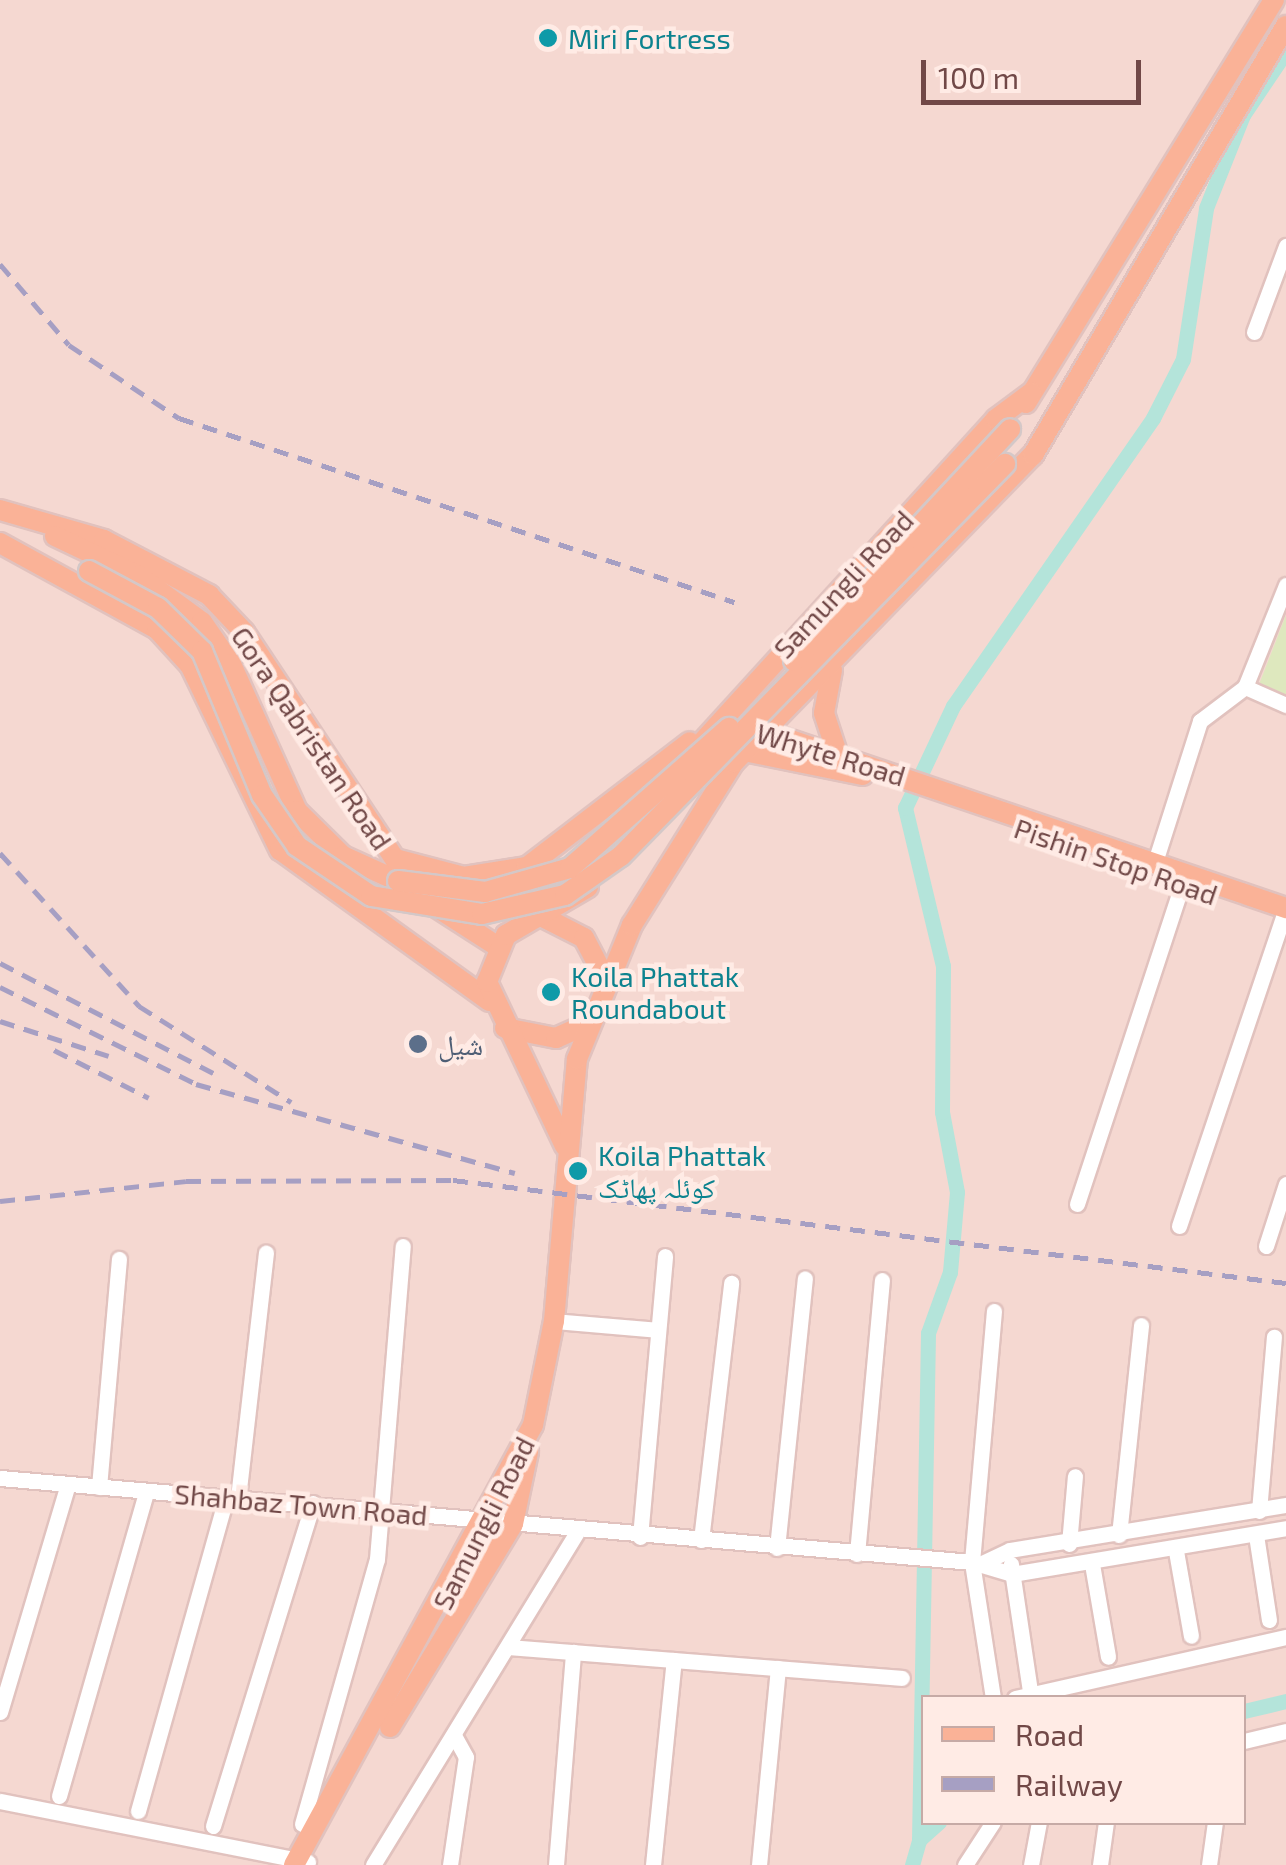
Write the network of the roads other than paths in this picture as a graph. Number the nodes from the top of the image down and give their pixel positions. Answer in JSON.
{"nodes":[{"id":1,"x":1274,"y":0,"type":"edge"},
{"id":2,"x":1286,"y":26,"type":"edge"},
{"id":3,"x":1286,"y":246,"type":"edge"},
{"id":4,"x":1254,"y":332,"type":"dead end"},
{"id":5,"x":1031,"y":394,"type":"junction"},
{"id":6,"x":1041,"y":432,"type":"junction"},
{"id":7,"x":9,"y":514,"type":"edge"},
{"id":8,"x":4,"y":544,"type":"edge"},
{"id":9,"x":90,"y":563,"type":"junction"},
{"id":10,"x":1286,"y":584,"type":"edge"},
{"id":11,"x":832,"y":668,"type":"junction"},
{"id":12,"x":1244,"y":687,"type":"junction"},
{"id":13,"x":1286,"y":705,"type":"edge"},
{"id":14,"x":711,"y":725,"type":"junction"},
{"id":15,"x":765,"y":729,"type":"junction"},
{"id":16,"x":744,"y":751,"type":"junction"},
{"id":17,"x":837,"y":752,"type":"junction"},
{"id":18,"x":948,"y":796,"type":"junction"},
{"id":19,"x":395,"y":859,"type":"junction"},
{"id":20,"x":1154,"y":862,"type":"junction"},
{"id":21,"x":1184,"y":879,"type":"junction"},
{"id":22,"x":1285,"y":913,"type":"edge"},
{"id":23,"x":543,"y":917,"type":"junction"},
{"id":24,"x":497,"y":946,"type":"junction"},
{"id":25,"x":606,"y":980,"type":"junction"},
{"id":26,"x":489,"y":1001,"type":"junction"},
{"id":27,"x":588,"y":1024,"type":"junction"},
{"id":28,"x":505,"y":1028,"type":"junction"},
{"id":29,"x":566,"y":1148,"type":"junction"},
{"id":30,"x":1286,"y":1184,"type":"edge"},
{"id":31,"x":1077,"y":1204,"type":"dead end"},
{"id":32,"x":1178,"y":1226,"type":"dead end"},
{"id":33,"x":403,"y":1246,"type":"dead end"},
{"id":34,"x":1266,"y":1246,"type":"dead end"},
{"id":35,"x":266,"y":1253,"type":"dead end"},
{"id":36,"x":665,"y":1256,"type":"dead end"},
{"id":37,"x":119,"y":1259,"type":"dead end"},
{"id":38,"x":806,"y":1278,"type":"dead end"},
{"id":39,"x":882,"y":1280,"type":"dead end"},
{"id":40,"x":731,"y":1284,"type":"dead end"},
{"id":41,"x":994,"y":1311,"type":"dead end"},
{"id":42,"x":554,"y":1321,"type":"junction"},
{"id":43,"x":1141,"y":1325,"type":"dead end"},
{"id":44,"x":658,"y":1330,"type":"junction"},
{"id":45,"x":1274,"y":1337,"type":"dead end"},
{"id":46,"x":533,"y":1426,"type":"junction"},
{"id":47,"x":1075,"y":1476,"type":"dead end"},
{"id":48,"x":0,"y":1478,"type":"edge"},
{"id":49,"x":68,"y":1484,"type":"junction"},
{"id":50,"x":99,"y":1487,"type":"junction"},
{"id":51,"x":146,"y":1492,"type":"junction"},
{"id":52,"x":232,"y":1498,"type":"junction"},
{"id":53,"x":312,"y":1503,"type":"junction"},
{"id":54,"x":1286,"y":1506,"type":"edge"},
{"id":55,"x":381,"y":1508,"type":"junction"},
{"id":56,"x":1259,"y":1511,"type":"junction"},
{"id":57,"x":484,"y":1522,"type":"junction"},
{"id":58,"x":513,"y":1524,"type":"junction"},
{"id":59,"x":1286,"y":1528,"type":"edge"},
{"id":60,"x":578,"y":1530,"type":"junction"},
{"id":61,"x":1119,"y":1535,"type":"junction"},
{"id":62,"x":1256,"y":1535,"type":"junction"},
{"id":63,"x":640,"y":1537,"type":"junction"},
{"id":64,"x":700,"y":1540,"type":"junction"},
{"id":65,"x":1069,"y":1544,"type":"junction"},
{"id":66,"x":778,"y":1548,"type":"junction"},
{"id":67,"x":1010,"y":1550,"type":"junction"},
{"id":68,"x":1176,"y":1551,"type":"junction"},
{"id":69,"x":856,"y":1554,"type":"junction"},
{"id":70,"x":977,"y":1562,"type":"junction"},
{"id":71,"x":1092,"y":1564,"type":"junction"},
{"id":72,"x":1012,"y":1574,"type":"junction"},
{"id":73,"x":1269,"y":1620,"type":"dead end"},
{"id":74,"x":1191,"y":1636,"type":"dead end"},
{"id":75,"x":1286,"y":1637,"type":"edge"},
{"id":76,"x":509,"y":1648,"type":"junction"},
{"id":77,"x":573,"y":1652,"type":"junction"},
{"id":78,"x":1108,"y":1657,"type":"dead end"},
{"id":79,"x":674,"y":1660,"type":"junction"},
{"id":80,"x":778,"y":1668,"type":"junction"},
{"id":81,"x":902,"y":1678,"type":"dead end"},
{"id":82,"x":993,"y":1695,"type":"edge"},
{"id":83,"x":1026,"y":1695,"type":"edge"},
{"id":84,"x":1030,"y":1695,"type":"edge"},
{"id":85,"x":0,"y":1712,"type":"edge"},
{"id":86,"x":1286,"y":1731,"type":"edge"},
{"id":87,"x":454,"y":1737,"type":"junction"},
{"id":88,"x":1246,"y":1741,"type":"edge"},
{"id":89,"x":59,"y":1796,"type":"dead end"},
{"id":90,"x":0,"y":1801,"type":"edge"},
{"id":91,"x":138,"y":1810,"type":"dead end"},
{"id":92,"x":302,"y":1824,"type":"dead end"},
{"id":93,"x":992,"y":1825,"type":"edge"},
{"id":94,"x":1038,"y":1825,"type":"edge"},
{"id":95,"x":1106,"y":1825,"type":"edge"},
{"id":96,"x":1215,"y":1825,"type":"edge"},
{"id":97,"x":212,"y":1826,"type":"dead end"},
{"id":98,"x":302,"y":1863,"type":"edge"},
{"id":99,"x":373,"y":1865,"type":"edge"},
{"id":100,"x":450,"y":1865,"type":"edge"},
{"id":101,"x":556,"y":1865,"type":"edge"},
{"id":102,"x":654,"y":1865,"type":"edge"},
{"id":103,"x":758,"y":1865,"type":"edge"},
{"id":104,"x":965,"y":1865,"type":"edge"},
{"id":105,"x":1031,"y":1865,"type":"edge"},
{"id":106,"x":1100,"y":1865,"type":"edge"},
{"id":107,"x":1210,"y":1865,"type":"edge"}],
"edges":[{"from":1,"to":5,"type":"main road","name":"Samungli Road"},
{"from":2,"to":6,"type":"main road","name":"Samungli Road"},
{"from":3,"to":4,"type":"street"},
{"from":5,"to":9,"type":"main road","bridge":true},
{"from":5,"to":14,"type":"main road","name":"Samungli Road"},
{"from":6,"to":9,"type":"main road","bridge":true},
{"from":6,"to":11,"type":"main road","name":"Samungli Road"},
{"from":7,"to":9,"type":"main road"},
{"from":7,"to":19,"type":"main road","name":"Gora Qabristan Road"},
{"from":8,"to":9,"type":"main road"},
{"from":8,"to":26,"type":"main road"},
{"from":10,"to":12,"type":"street"},
{"from":11,"to":15,"type":"main road","name":"Samungli Road"},
{"from":11,"to":17,"type":"main road"},
{"from":12,"to":13,"type":"street"},
{"from":12,"to":20,"type":"street"},
{"from":14,"to":15,"type":"main road","name":"Whyte Road"},
{"from":14,"to":19,"type":"main road"},
{"from":14,"to":23,"type":"main road","name":"Samungli Road"},
{"from":15,"to":16,"type":"main road","name":"Samungli Road"},
{"from":15,"to":17,"type":"main road","name":"Whyte Road"},
{"from":16,"to":18,"type":"main road","name":"Whyte Road"},
{"from":16,"to":25,"type":"main road","name":"Samungli Road"},
{"from":17,"to":18,"type":"main road","name":"Whyte Road"},
{"from":18,"to":20,"type":"main road","name":"Pishin Stop Road"},
{"from":18,"to":21,"type":"main road","name":"Pishin Stop Road"},
{"from":19,"to":24,"type":"main road","name":"Gora Qabristan Road"},
{"from":20,"to":21,"type":"main road","name":"Pishin Stop Road"},
{"from":21,"to":22,"type":"main road","name":"Pishin Stop Road"},
{"from":21,"to":31,"type":"street"},
{"from":22,"to":32,"type":"street"},
{"from":23,"to":24,"type":"main road","name":"Samungli Road"},
{"from":23,"to":25,"type":"main road"},
{"from":24,"to":26,"type":"main road"},
{"from":25,"to":27,"type":"main road","name":"Samungli Road"},
{"from":26,"to":28,"type":"main road"},
{"from":27,"to":28,"type":"main road"},
{"from":27,"to":29,"type":"main road","name":"Samungli Road"},
{"from":28,"to":29,"type":"main road"},
{"from":29,"to":42,"type":"main road","name":"Samungli Road"},
{"from":30,"to":34,"type":"street"},
{"from":33,"to":55,"type":"street"},
{"from":35,"to":52,"type":"street"},
{"from":36,"to":44,"type":"street"},
{"from":37,"to":50,"type":"street"},
{"from":38,"to":66,"type":"street"},
{"from":39,"to":69,"type":"street"},
{"from":40,"to":64,"type":"street"},
{"from":41,"to":70,"type":"street"},
{"from":42,"to":44,"type":"street"},
{"from":42,"to":46,"type":"main road","name":"Samungli Road"},
{"from":43,"to":61,"type":"street"},
{"from":44,"to":63,"type":"street"},
{"from":45,"to":56,"type":"street"},
{"from":46,"to":57,"type":"main road","name":"Samungli Road"},
{"from":46,"to":58,"type":"main road"},
{"from":47,"to":65,"type":"street"},
{"from":48,"to":49,"type":"street","name":"Shahbaz Town Road"},
{"from":49,"to":50,"type":"street","name":"Shahbaz Town Road"},
{"from":49,"to":85,"type":"street"},
{"from":50,"to":51,"type":"street","name":"Shahbaz Town Road"},
{"from":51,"to":52,"type":"street","name":"Shahbaz Town Road"},
{"from":51,"to":89,"type":"street"},
{"from":52,"to":53,"type":"street","name":"Shahbaz Town Road"},
{"from":52,"to":91,"type":"street"},
{"from":53,"to":55,"type":"street","name":"Shahbaz Town Road"},
{"from":53,"to":97,"type":"street"},
{"from":54,"to":56,"type":"street"},
{"from":55,"to":57,"type":"street","name":"Shahbaz Town Road"},
{"from":55,"to":92,"type":"street"},
{"from":56,"to":61,"type":"street"},
{"from":57,"to":58,"type":"street","name":"Shahbaz Town Road"},
{"from":57,"to":98,"type":"main road","name":"Samungli Road"},
{"from":58,"to":60,"type":"street","name":"Shahbaz Town Road"},
{"from":58,"to":98,"type":"main road"},
{"from":59,"to":62,"type":"street"},
{"from":60,"to":63,"type":"street","name":"Shahbaz Town Road"},
{"from":60,"to":76,"type":"street"},
{"from":61,"to":65,"type":"street"},
{"from":62,"to":68,"type":"street"},
{"from":62,"to":73,"type":"street"},
{"from":63,"to":64,"type":"street","name":"Shahbaz Town Road"},
{"from":64,"to":66,"type":"street","name":"Shahbaz Town Road"},
{"from":65,"to":67,"type":"street"},
{"from":66,"to":69,"type":"street","name":"Shahbaz Town Road"},
{"from":67,"to":70,"type":"street"},
{"from":67,"to":72,"type":"street"},
{"from":68,"to":71,"type":"street"},
{"from":68,"to":74,"type":"street"},
{"from":69,"to":70,"type":"street","name":"Shahbaz Town Road"},
{"from":70,"to":72,"type":"street"},
{"from":70,"to":82,"type":"street"},
{"from":71,"to":72,"type":"street"},
{"from":71,"to":78,"type":"street"},
{"from":72,"to":83,"type":"street"},
{"from":75,"to":84,"type":"street"},
{"from":76,"to":77,"type":"street"},
{"from":76,"to":87,"type":"street"},
{"from":77,"to":79,"type":"street"},
{"from":77,"to":101,"type":"street"},
{"from":79,"to":80,"type":"street"},
{"from":79,"to":102,"type":"street"},
{"from":80,"to":81,"type":"street"},
{"from":80,"to":103,"type":"street"},
{"from":86,"to":88,"type":"street"},
{"from":87,"to":99,"type":"street"},
{"from":87,"to":100,"type":"street"},
{"from":90,"to":98,"type":"street"},
{"from":93,"to":104,"type":"street"},
{"from":94,"to":105,"type":"street"},
{"from":95,"to":106,"type":"street"},
{"from":96,"to":107,"type":"street"}]}
